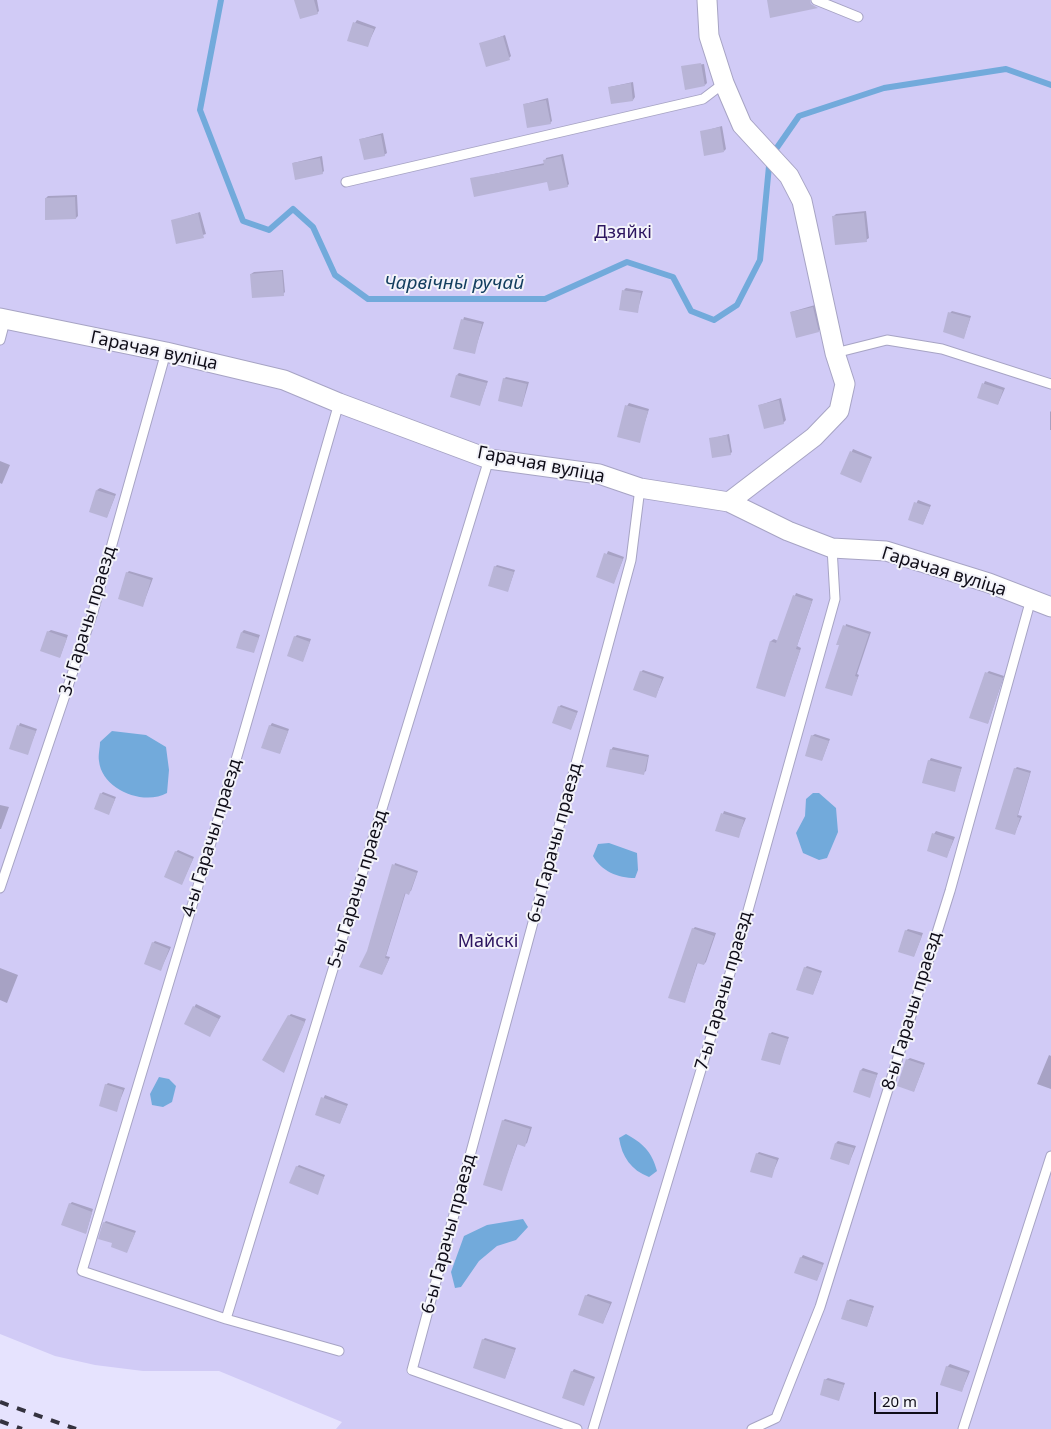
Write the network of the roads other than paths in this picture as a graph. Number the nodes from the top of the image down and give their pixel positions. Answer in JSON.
{"nodes":[{"id":1,"x":707,"y":0,"type":"edge"},
{"id":2,"x":816,"y":0,"type":"edge"},
{"id":3,"x":858,"y":17,"type":"dead end"},
{"id":4,"x":724,"y":83,"type":"junction"},
{"id":5,"x":346,"y":182,"type":"dead end"},
{"id":6,"x":3,"y":320,"type":"edge"},
{"id":7,"x":0,"y":340,"type":"edge"},
{"id":8,"x":166,"y":352,"type":"junction"},
{"id":9,"x":835,"y":352,"type":"junction"},
{"id":10,"x":1051,"y":384,"type":"edge"},
{"id":11,"x":339,"y":403,"type":"junction"},
{"id":12,"x":489,"y":459,"type":"junction"},
{"id":13,"x":640,"y":488,"type":"junction"},
{"id":14,"x":729,"y":502,"type":"junction"},
{"id":15,"x":832,"y":548,"type":"junction"},
{"id":16,"x":1031,"y":599,"type":"junction"},
{"id":17,"x":1051,"y":607,"type":"edge"},
{"id":18,"x":0,"y":888,"type":"edge"},
{"id":19,"x":1051,"y":1156,"type":"edge"},
{"id":20,"x":226,"y":1319,"type":"junction"},
{"id":21,"x":339,"y":1351,"type":"dead end"},
{"id":22,"x":577,"y":1429,"type":"edge"},
{"id":23,"x":593,"y":1429,"type":"edge"},
{"id":24,"x":752,"y":1429,"type":"edge"},
{"id":25,"x":963,"y":1429,"type":"edge"}],
"edges":[{"from":1,"to":4,"type":"street"},
{"from":2,"to":3,"type":"lane"},
{"from":4,"to":5,"type":"lane"},
{"from":4,"to":9,"type":"street"},
{"from":6,"to":7,"type":"lane"},
{"from":6,"to":8,"type":"street","name":"Гарачая вуліца"},
{"from":8,"to":11,"type":"street","name":"Гарачая вуліца"},
{"from":8,"to":18,"type":"lane","name":"3-і Гарачы праезд"},
{"from":9,"to":10,"type":"lane"},
{"from":9,"to":14,"type":"street"},
{"from":11,"to":12,"type":"street","name":"Гарачая вуліца"},
{"from":11,"to":20,"type":"lane","name":"4-ы Гарачы праезд"},
{"from":12,"to":13,"type":"street","name":"Гарачая вуліца"},
{"from":12,"to":20,"type":"lane","name":"5-ы Гарачы праезд"},
{"from":13,"to":14,"type":"street","name":"Гарачая вуліца"},
{"from":13,"to":22,"type":"lane","name":"6-ы Гарачы праезд"},
{"from":14,"to":15,"type":"street","name":"Гарачая вуліца"},
{"from":15,"to":16,"type":"street","name":"Гарачая вуліца"},
{"from":15,"to":23,"type":"lane","name":"7-ы Гарачы праезд"},
{"from":16,"to":17,"type":"street","name":"Гарачая вуліца"},
{"from":16,"to":24,"type":"lane","name":"8-ы Гарачы праезд"},
{"from":19,"to":25,"type":"lane"},
{"from":20,"to":21,"type":"lane"}]}
